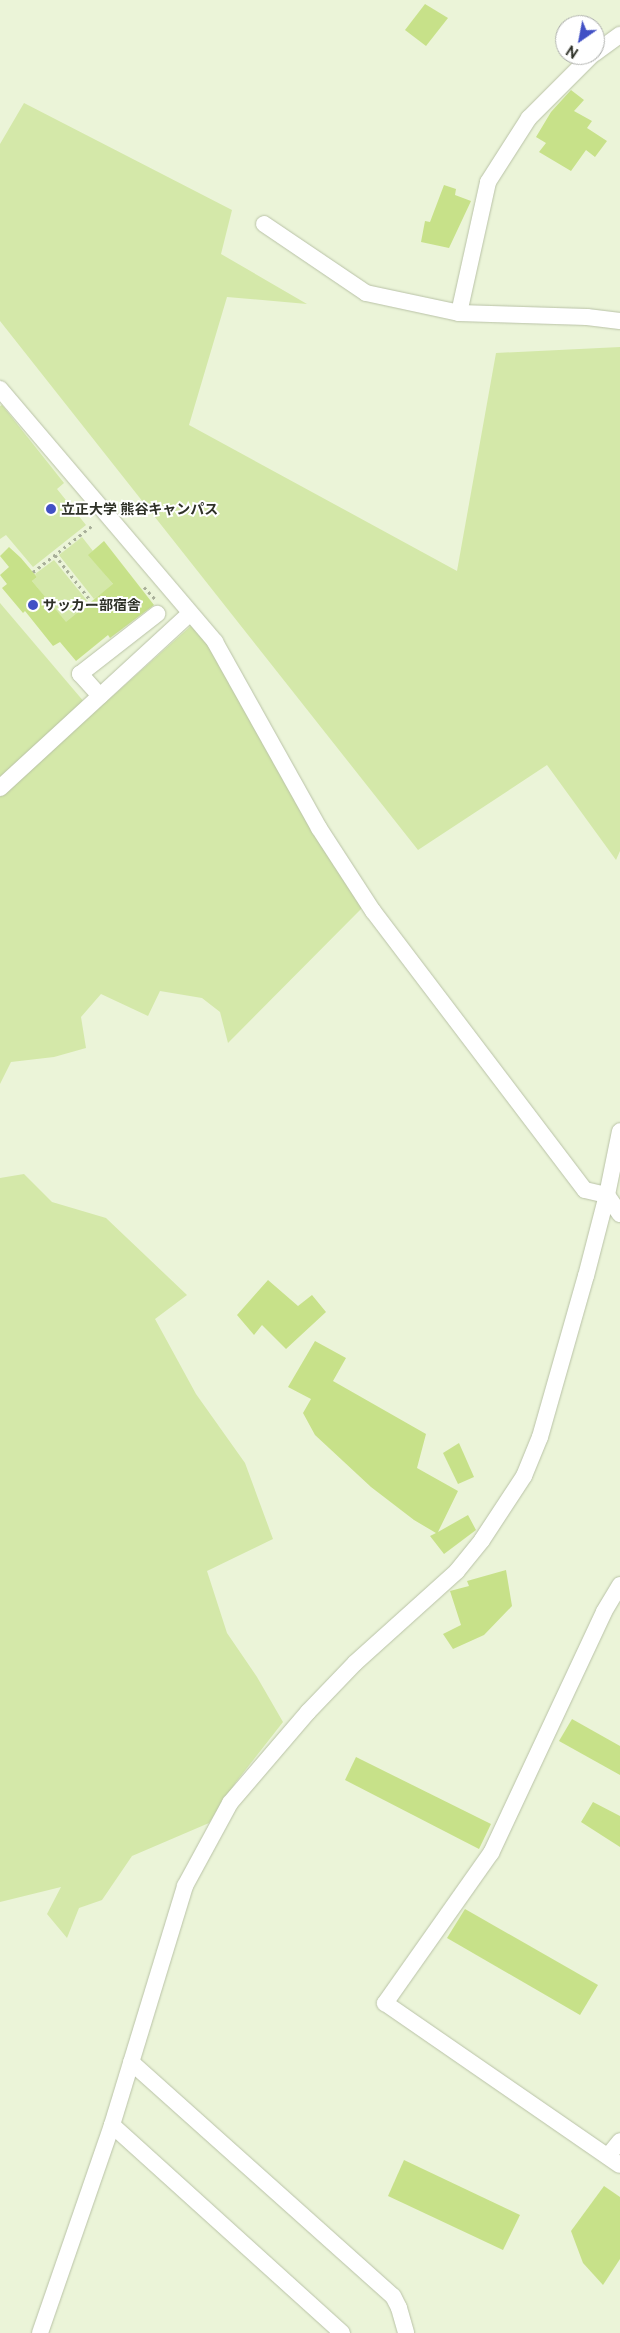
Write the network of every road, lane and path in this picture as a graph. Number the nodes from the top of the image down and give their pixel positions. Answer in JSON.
{"nodes":[{"id":1,"x":620,"y":35,"type":"edge"},
{"id":2,"x":605,"y":46,"type":"edge"},
{"id":3,"x":582,"y":65,"type":"edge"},
{"id":4,"x":264,"y":224,"type":"dead end"},
{"id":5,"x":459,"y":313,"type":"junction"},
{"id":6,"x":620,"y":321,"type":"edge"},
{"id":7,"x":0,"y":389,"type":"edge"},
{"id":8,"x":94,"y":525,"type":"dead end"},
{"id":9,"x":55,"y":555,"type":"junction"},
{"id":10,"x":33,"y":572,"type":"dead end"},
{"id":11,"x":91,"y":601,"type":"dead end"},
{"id":12,"x":157,"y":614,"type":"dead end"},
{"id":13,"x":189,"y":614,"type":"junction"},
{"id":14,"x":100,"y":696,"type":"junction"},
{"id":15,"x":0,"y":788,"type":"edge"},
{"id":16,"x":620,"y":1131,"type":"edge"},
{"id":17,"x":607,"y":1195,"type":"junction"},
{"id":18,"x":620,"y":1214,"type":"edge"},
{"id":19,"x":620,"y":1585,"type":"edge"},
{"id":20,"x":131,"y":2062,"type":"junction"},
{"id":21,"x":112,"y":2125,"type":"junction"},
{"id":22,"x":620,"y":2141,"type":"edge"},
{"id":23,"x":614,"y":2161,"type":"edge"},
{"id":24,"x":40,"y":2333,"type":"edge"},
{"id":25,"x":342,"y":2333,"type":"edge"},
{"id":26,"x":404,"y":2333,"type":"edge"}],
"edges":[{"from":1,"to":2,"type":"street"},
{"from":3,"to":5,"type":"street"},
{"from":4,"to":5,"type":"street"},
{"from":5,"to":6,"type":"street"},
{"from":7,"to":13,"type":"street"},
{"from":8,"to":9,"type":"path"},
{"from":9,"to":10,"type":"path"},
{"from":9,"to":11,"type":"path"},
{"from":12,"to":14,"type":"street"},
{"from":13,"to":14,"type":"street"},
{"from":13,"to":17,"type":"street"},
{"from":14,"to":15,"type":"street"},
{"from":16,"to":17,"type":"street"},
{"from":17,"to":18,"type":"street"},
{"from":17,"to":20,"type":"street"},
{"from":19,"to":23,"type":"street"},
{"from":20,"to":21,"type":"street"},
{"from":20,"to":26,"type":"street"},
{"from":21,"to":24,"type":"street"},
{"from":21,"to":25,"type":"street"},
{"from":22,"to":23,"type":"street"}]}
